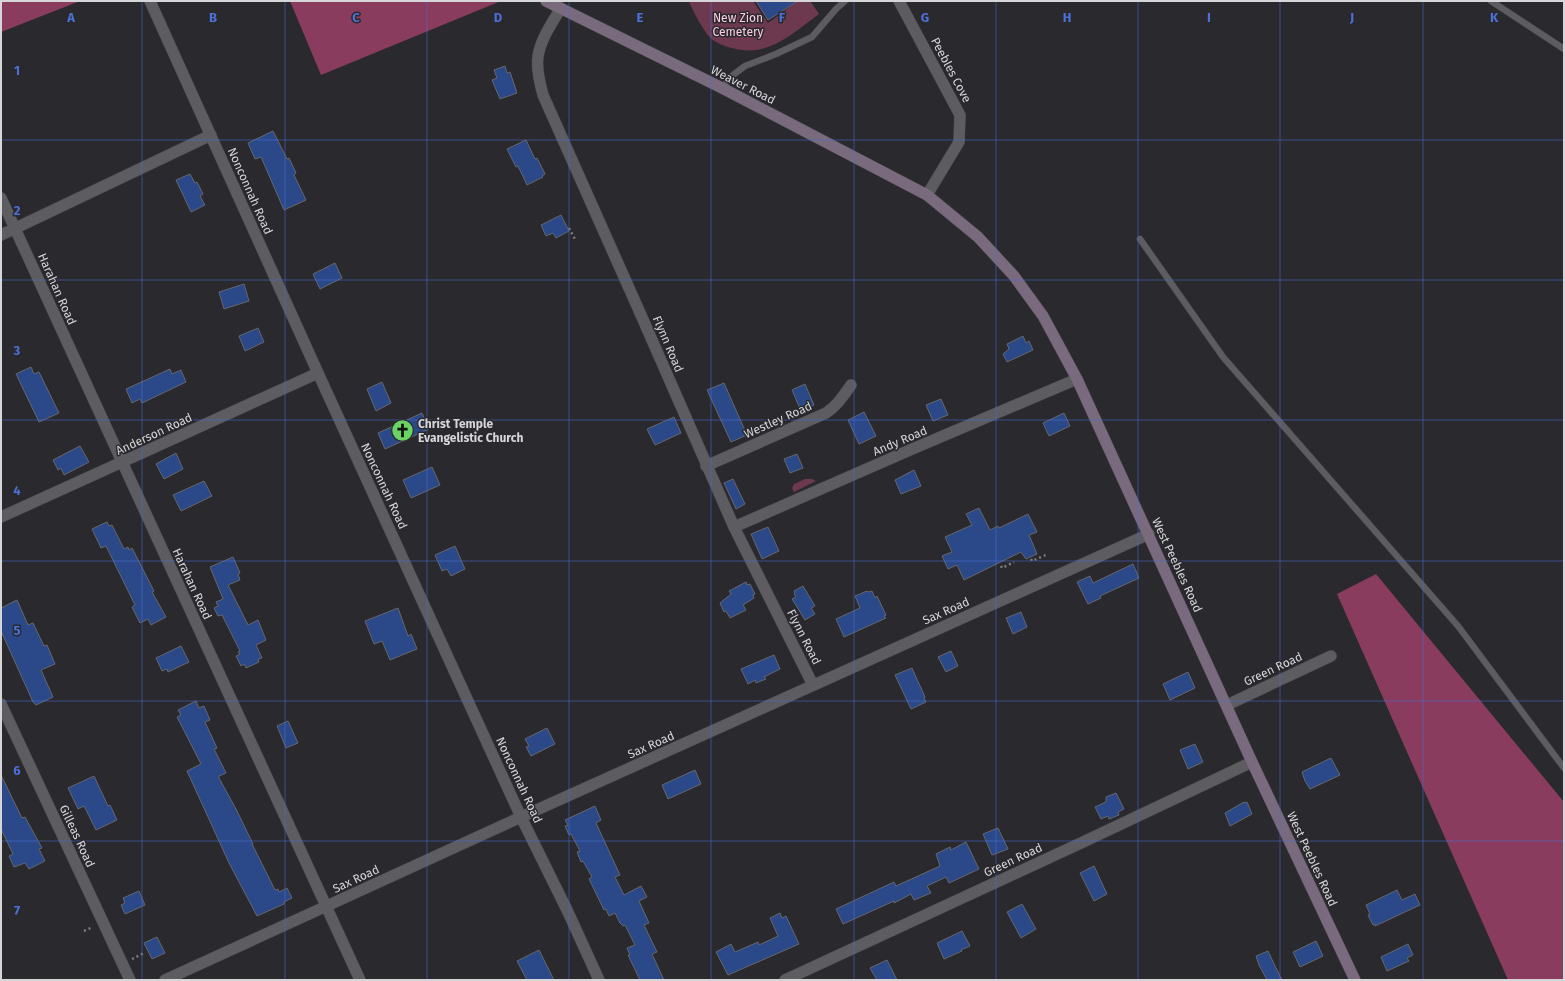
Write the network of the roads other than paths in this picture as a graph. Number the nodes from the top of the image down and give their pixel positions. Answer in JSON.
{"nodes":[{"id":1,"x":150,"y":1,"type":"edge"},
{"id":2,"x":546,"y":1,"type":"edge"},
{"id":3,"x":845,"y":1,"type":"edge"},
{"id":4,"x":899,"y":1,"type":"edge"},
{"id":5,"x":1491,"y":1,"type":"edge"},
{"id":6,"x":561,"y":8,"type":"junction"},
{"id":7,"x":1540,"y":34,"type":"junction"},
{"id":8,"x":1564,"y":48,"type":"edge"},
{"id":9,"x":1564,"y":52,"type":"edge"},
{"id":10,"x":722,"y":88,"type":"junction"},
{"id":11,"x":211,"y":135,"type":"junction"},
{"id":12,"x":927,"y":195,"type":"junction"},
{"id":13,"x":1,"y":198,"type":"edge"},
{"id":14,"x":15,"y":228,"type":"junction"},
{"id":15,"x":1,"y":235,"type":"edge"},
{"id":16,"x":1140,"y":239,"type":"dead end"},
{"id":17,"x":318,"y":373,"type":"junction"},
{"id":18,"x":1077,"y":379,"type":"junction"},
{"id":19,"x":850,"y":385,"type":"dead end"},
{"id":20,"x":122,"y":463,"type":"junction"},
{"id":21,"x":706,"y":466,"type":"junction"},
{"id":22,"x":1,"y":517,"type":"edge"},
{"id":23,"x":734,"y":527,"type":"junction"},
{"id":24,"x":1149,"y":534,"type":"junction"},
{"id":25,"x":1331,"y":656,"type":"dead end"},
{"id":26,"x":813,"y":685,"type":"junction"},
{"id":27,"x":1,"y":704,"type":"edge"},
{"id":28,"x":1227,"y":705,"type":"junction"},
{"id":29,"x":1252,"y":762,"type":"junction"},
{"id":30,"x":1564,"y":768,"type":"edge"},
{"id":31,"x":522,"y":817,"type":"junction"},
{"id":32,"x":326,"y":906,"type":"junction"},
{"id":33,"x":130,"y":980,"type":"edge"},
{"id":34,"x":165,"y":980,"type":"edge"},
{"id":35,"x":360,"y":980,"type":"edge"},
{"id":36,"x":599,"y":980,"type":"edge"},
{"id":37,"x":786,"y":980,"type":"edge"},
{"id":38,"x":1355,"y":980,"type":"edge"}],
"edges":[{"from":1,"to":11,"type":"street","name":"Nonconnah Road"},
{"from":2,"to":6,"type":"main road","name":"Weaver Road"},
{"from":3,"to":10,"type":"lane"},
{"from":4,"to":12,"type":"street","name":"Peebles Cove"},
{"from":5,"to":7,"type":"lane"},
{"from":6,"to":10,"type":"main road","name":"Weaver Road"},
{"from":6,"to":21,"type":"street","name":"Flynn Road"},
{"from":7,"to":8,"type":"lane"},
{"from":7,"to":9,"type":"lane"},
{"from":10,"to":12,"type":"main road","name":"Weaver Road"},
{"from":11,"to":14,"type":"street"},
{"from":11,"to":17,"type":"street","name":"Nonconnah Road"},
{"from":12,"to":18,"type":"main road","name":"West Peebles Road"},
{"from":13,"to":14,"type":"street","name":"Harahan Road"},
{"from":14,"to":15,"type":"street"},
{"from":14,"to":20,"type":"street","name":"Harahan Road"},
{"from":16,"to":30,"type":"lane"},
{"from":17,"to":20,"type":"street","name":"Anderson Road"},
{"from":17,"to":31,"type":"street","name":"Nonconnah Road"},
{"from":18,"to":23,"type":"street","name":"Andy Road"},
{"from":18,"to":24,"type":"main road","name":"West Peebles Road"},
{"from":19,"to":21,"type":"street","name":"Westley Road"},
{"from":20,"to":22,"type":"street","name":"Anderson Road"},
{"from":20,"to":32,"type":"street","name":"Harahan Road"},
{"from":21,"to":23,"type":"street","name":"Flynn Road"},
{"from":23,"to":26,"type":"street","name":"Flynn Road"},
{"from":24,"to":26,"type":"street","name":"Sax Road"},
{"from":24,"to":28,"type":"main road","name":"West Peebles Road"},
{"from":25,"to":28,"type":"street","name":"Green Road"},
{"from":26,"to":31,"type":"street","name":"Sax Road"},
{"from":27,"to":33,"type":"street","name":"Gilleas Road"},
{"from":28,"to":29,"type":"main road","name":"West Peebles Road"},
{"from":29,"to":37,"type":"street","name":"Green Road"},
{"from":29,"to":38,"type":"main road","name":"West Peebles Road"},
{"from":31,"to":32,"type":"street","name":"Sax Road"},
{"from":31,"to":36,"type":"street","name":"Nonconnah Road"},
{"from":32,"to":34,"type":"street","name":"Sax Road"},
{"from":32,"to":35,"type":"street","name":"Harahan Road"}]}
